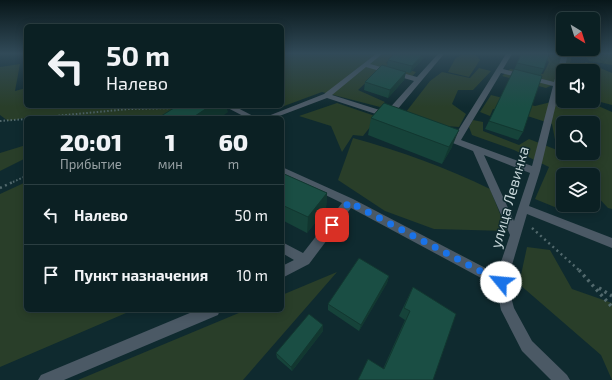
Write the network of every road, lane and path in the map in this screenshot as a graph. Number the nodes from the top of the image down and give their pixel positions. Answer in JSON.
{"nodes":[{"id":1,"x":357,"y":72,"type":"edge"},
{"id":2,"x":389,"y":72,"type":"edge"},
{"id":3,"x":425,"y":72,"type":"edge"},
{"id":4,"x":498,"y":72,"type":"edge"},
{"id":5,"x":506,"y":72,"type":"edge"},
{"id":6,"x":418,"y":80,"type":"junction"},
{"id":7,"x":556,"y":85,"type":"edge"},
{"id":8,"x":556,"y":89,"type":"edge"},
{"id":9,"x":326,"y":96,"type":"junction"},
{"id":10,"x":175,"y":108,"type":"edge"},
{"id":11,"x":232,"y":108,"type":"edge"},
{"id":12,"x":55,"y":116,"type":"edge"},
{"id":13,"x":249,"y":116,"type":"edge"},
{"id":14,"x":272,"y":116,"type":"edge"},
{"id":15,"x":24,"y":119,"type":"edge"},
{"id":16,"x":0,"y":121,"type":"edge"},
{"id":17,"x":436,"y":133,"type":"edge"},
{"id":18,"x":456,"y":141,"type":"junction"},
{"id":19,"x":477,"y":149,"type":"junction"},
{"id":20,"x":284,"y":171,"type":"edge"},
{"id":21,"x":535,"y":171,"type":"junction"},
{"id":22,"x":24,"y":177,"type":"edge"},
{"id":23,"x":0,"y":188,"type":"edge"},
{"id":24,"x":349,"y":202,"type":"junction"},
{"id":25,"x":524,"y":208,"type":"junction"},
{"id":26,"x":520,"y":220,"type":"junction"},
{"id":27,"x":515,"y":234,"type":"junction"},
{"id":28,"x":612,"y":243,"type":"edge"},
{"id":29,"x":284,"y":248,"type":"edge"},
{"id":30,"x":305,"y":260,"type":"junction"},
{"id":31,"x":284,"y":271,"type":"edge"},
{"id":32,"x":501,"y":282,"type":"junction"},
{"id":33,"x":596,"y":287,"type":"junction"},
{"id":34,"x":612,"y":296,"type":"edge"},
{"id":35,"x":612,"y":307,"type":"edge"},
{"id":36,"x":208,"y":312,"type":"edge"},
{"id":37,"x":46,"y":380,"type":"edge"},
{"id":38,"x":562,"y":380,"type":"edge"}],
"edges":[{"from":1,"to":9,"type":"street"},
{"from":2,"to":6,"type":"street"},
{"from":3,"to":6,"type":"street"},
{"from":4,"to":18,"type":"street"},
{"from":5,"to":7,"type":"street"},
{"from":6,"to":9,"type":"street"},
{"from":8,"to":21,"type":"street","name":"улица Левинка"},
{"from":9,"to":14,"type":"street"},
{"from":10,"to":12,"type":"path"},
{"from":11,"to":13,"type":"street"},
{"from":15,"to":16,"type":"path"},
{"from":17,"to":18,"type":"street"},
{"from":18,"to":19,"type":"street"},
{"from":19,"to":21,"type":"street"},
{"from":19,"to":27,"type":"street"},
{"from":20,"to":24,"type":"street"},
{"from":21,"to":25,"type":"street","name":"улица Левинка"},
{"from":22,"to":23,"type":"path"},
{"from":24,"to":30,"type":"street"},
{"from":24,"to":32,"type":"street"},
{"from":25,"to":26,"type":"street","name":"улица Левинка"},
{"from":25,"to":28,"type":"street"},
{"from":26,"to":27,"type":"street","name":"улица Левинка"},
{"from":26,"to":33,"type":"path"},
{"from":27,"to":32,"type":"street","name":"улица Левинка"},
{"from":29,"to":30,"type":"street"},
{"from":30,"to":31,"type":"street"},
{"from":32,"to":38,"type":"street"},
{"from":33,"to":34,"type":"path"},
{"from":33,"to":35,"type":"path"},
{"from":36,"to":37,"type":"street"}]}
